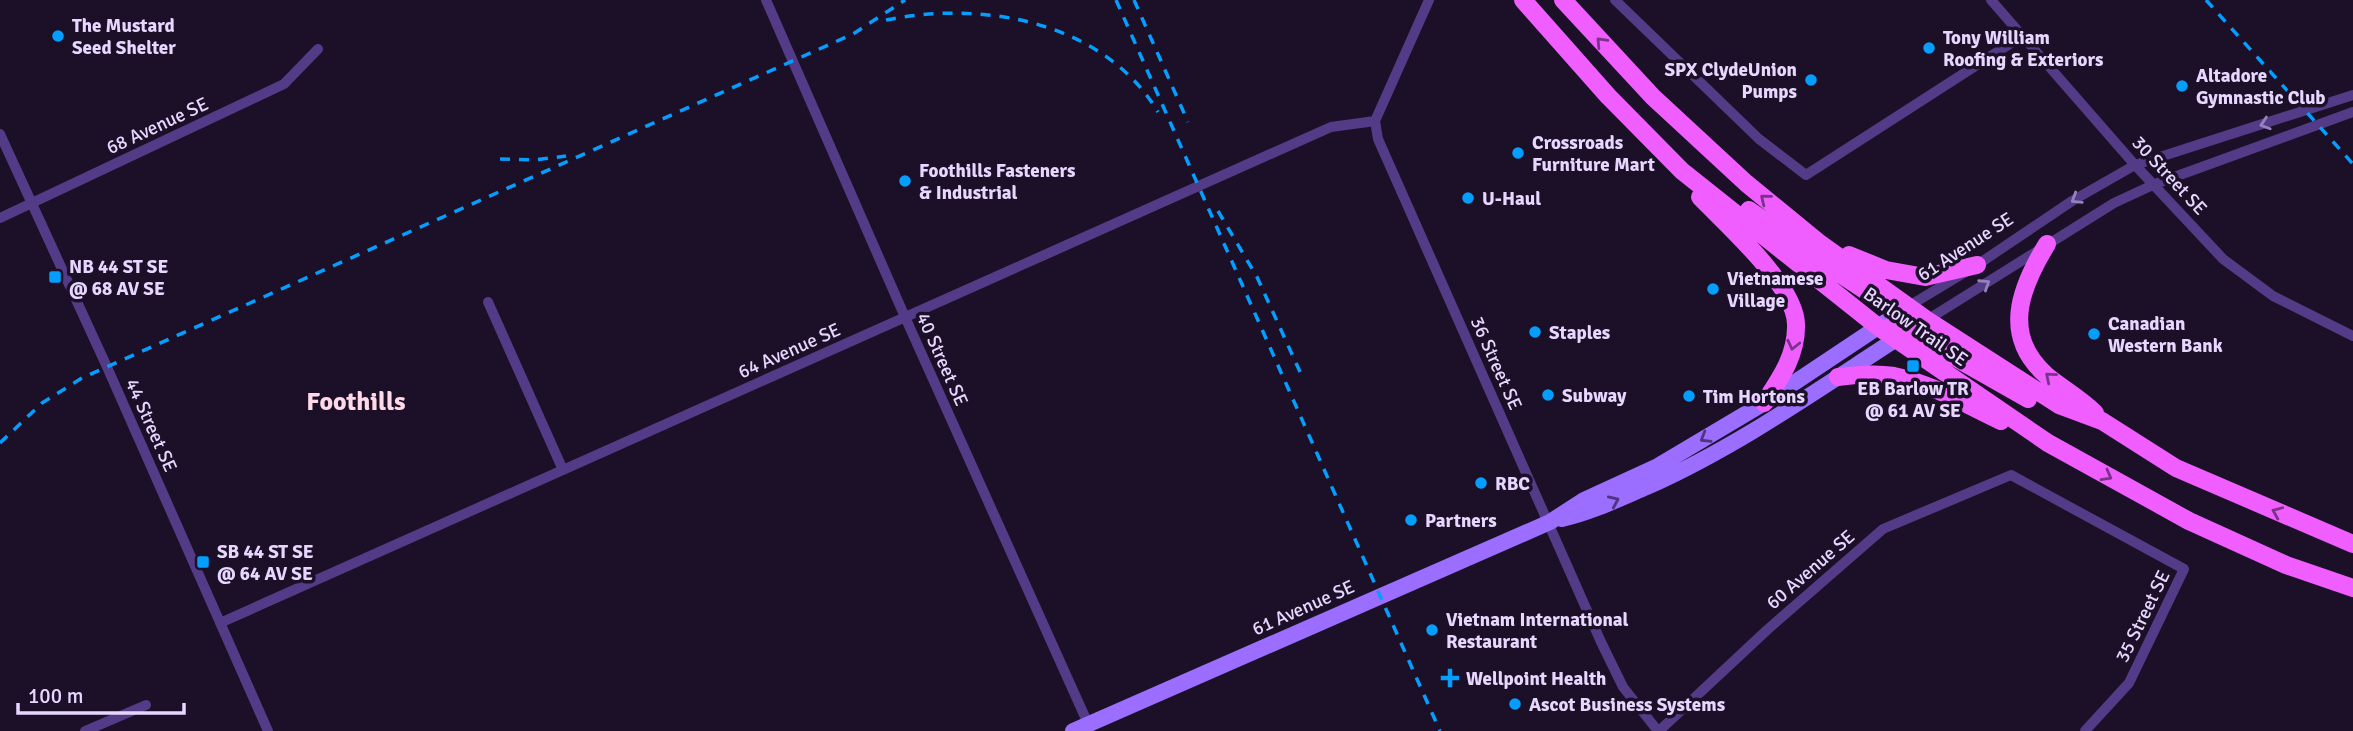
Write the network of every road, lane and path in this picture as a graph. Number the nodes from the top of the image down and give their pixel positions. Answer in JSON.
{"nodes":[{"id":1,"x":766,"y":0,"type":"edge"},
{"id":2,"x":1429,"y":0,"type":"edge"},
{"id":3,"x":1523,"y":0,"type":"edge"},
{"id":4,"x":1563,"y":0,"type":"edge"},
{"id":5,"x":1615,"y":0,"type":"edge"},
{"id":6,"x":1991,"y":0,"type":"edge"},
{"id":7,"x":2022,"y":36,"type":"junction"},
{"id":8,"x":318,"y":49,"type":"dead end"},
{"id":9,"x":2353,"y":95,"type":"edge"},
{"id":10,"x":2353,"y":113,"type":"edge"},
{"id":11,"x":1376,"y":121,"type":"junction"},
{"id":12,"x":0,"y":134,"type":"edge"},
{"id":13,"x":2136,"y":165,"type":"junction"},
{"id":14,"x":1682,"y":171,"type":"junction"},
{"id":15,"x":2154,"y":184,"type":"junction"},
{"id":16,"x":1719,"y":201,"type":"junction"},
{"id":17,"x":31,"y":204,"type":"junction"},
{"id":18,"x":0,"y":218,"type":"edge"},
{"id":19,"x":1818,"y":243,"type":"junction"},
{"id":20,"x":2047,"y":244,"type":"junction"},
{"id":21,"x":1977,"y":265,"type":"junction"},
{"id":22,"x":488,"y":302,"type":"dead end"},
{"id":23,"x":1904,"y":309,"type":"junction"},
{"id":24,"x":905,"y":317,"type":"junction"},
{"id":25,"x":1927,"y":320,"type":"junction"},
{"id":26,"x":1877,"y":326,"type":"junction"},
{"id":27,"x":1903,"y":335,"type":"junction"},
{"id":28,"x":2353,"y":337,"type":"edge"},
{"id":29,"x":1838,"y":377,"type":"junction"},
{"id":30,"x":1764,"y":403,"type":"junction"},
{"id":31,"x":2059,"y":405,"type":"junction"},
{"id":32,"x":2102,"y":421,"type":"junction"},
{"id":33,"x":2048,"y":443,"type":"junction"},
{"id":34,"x":562,"y":470,"type":"junction"},
{"id":35,"x":2011,"y":475,"type":"joint"},
{"id":36,"x":1550,"y":522,"type":"junction"},
{"id":37,"x":2349,"y":542,"type":"edge"},
{"id":38,"x":2286,"y":565,"type":"junction"},
{"id":39,"x":2353,"y":588,"type":"edge"},
{"id":40,"x":2353,"y":599,"type":"edge"},
{"id":41,"x":220,"y":623,"type":"junction"},
{"id":42,"x":146,"y":705,"type":"dead end"},
{"id":43,"x":1090,"y":728,"type":"edge"},
{"id":44,"x":85,"y":731,"type":"edge"},
{"id":45,"x":268,"y":731,"type":"edge"},
{"id":46,"x":1073,"y":731,"type":"edge"},
{"id":47,"x":1659,"y":731,"type":"edge"},
{"id":48,"x":2085,"y":731,"type":"edge"}],
"edges":[{"from":1,"to":24,"type":"street","name":"40 Street SE"},
{"from":2,"to":11,"type":"street"},
{"from":3,"to":14,"type":"main road","name":"Barlow Trail SE"},
{"from":19,"to":4,"type":"main road","name":"Barlow Trail SE","one_way":true},
{"from":5,"to":7,"type":"street"},
{"from":6,"to":7,"type":"street","name":"30 Street SE"},
{"from":7,"to":13,"type":"street","name":"30 Street SE"},
{"from":8,"to":17,"type":"street","name":"68 Avenue SE"},
{"from":9,"to":13,"type":"street","name":"61 Avenue SE","one_way":true},
{"from":10,"to":15,"type":"street","name":"61 Avenue SE"},
{"from":11,"to":24,"type":"street","name":"64 Avenue SE"},
{"from":11,"to":36,"type":"street","name":"36 Street SE"},
{"from":12,"to":17,"type":"street","name":"44 Street SE"},
{"from":13,"to":15,"type":"street","name":"30 Street SE"},
{"from":13,"to":21,"type":"street","name":"61 Avenue SE","one_way":true},
{"from":14,"to":16,"type":"main road","name":"Barlow Trail SE"},
{"from":14,"to":30,"type":"main road","one_way":true},
{"from":15,"to":20,"type":"street","name":"61 Avenue SE"},
{"from":15,"to":28,"type":"street","name":"30 Street SE"},
{"from":16,"to":23,"type":"main road"},
{"from":16,"to":26,"type":"main road","name":"Barlow Trail SE"},
{"from":17,"to":18,"type":"street","name":"68 Avenue SE"},
{"from":17,"to":41,"type":"street","name":"44 Street SE"},
{"from":19,"to":21,"type":"main road"},
{"from":19,"to":23,"type":"main road","name":"Barlow Trail SE"},
{"from":25,"to":20,"type":"street","name":"61 Avenue SE","one_way":true},
{"from":32,"to":20,"type":"main road","one_way":true},
{"from":21,"to":23,"type":"street","name":"61 Avenue SE"},
{"from":22,"to":34,"type":"street"},
{"from":23,"to":25,"type":"main road","name":"Barlow Trail SE"},
{"from":23,"to":26,"type":"street","name":"61 Avenue SE"},
{"from":24,"to":34,"type":"street","name":"64 Avenue SE"},
{"from":24,"to":43,"type":"street","name":"40 Street SE"},
{"from":25,"to":27,"type":"street","name":"61 Avenue SE"},
{"from":25,"to":31,"type":"main road","name":"Barlow Trail SE"},
{"from":26,"to":27,"type":"main road","name":"Barlow Trail SE"},
{"from":26,"to":30,"type":"street","name":"61 Avenue SE"},
{"from":27,"to":29,"type":"street","name":"61 Avenue SE"},
{"from":27,"to":31,"type":"main road"},
{"from":27,"to":33,"type":"main road","name":"Barlow Trail SE"},
{"from":29,"to":33,"type":"main road"},
{"from":36,"to":29,"type":"street","name":"61 Avenue SE","one_way":true},
{"from":30,"to":36,"type":"street","name":"61 Avenue SE","one_way":true},
{"from":31,"to":32,"type":"main road","name":"Barlow Trail SE"},
{"from":37,"to":32,"type":"main road","name":"Barlow Trail SE","one_way":true},
{"from":33,"to":38,"type":"main road","name":"Barlow Trail SE","one_way":true},
{"from":34,"to":41,"type":"street","name":"64 Avenue SE"},
{"from":35,"to":47,"type":"street","name":"60 Avenue SE"},
{"from":35,"to":48,"type":"street","name":"35 Street SE"},
{"from":36,"to":43,"type":"street","name":"61 Avenue SE"},
{"from":36,"to":47,"type":"street","name":"36 Street SE"},
{"from":38,"to":39,"type":"main road","name":"Barlow Trail SE"},
{"from":38,"to":40,"type":"main road"},
{"from":41,"to":45,"type":"street","name":"44 Street SE"},
{"from":42,"to":44,"type":"street"},
{"from":43,"to":46,"type":"street","name":"61 Avenue SE"}]}
